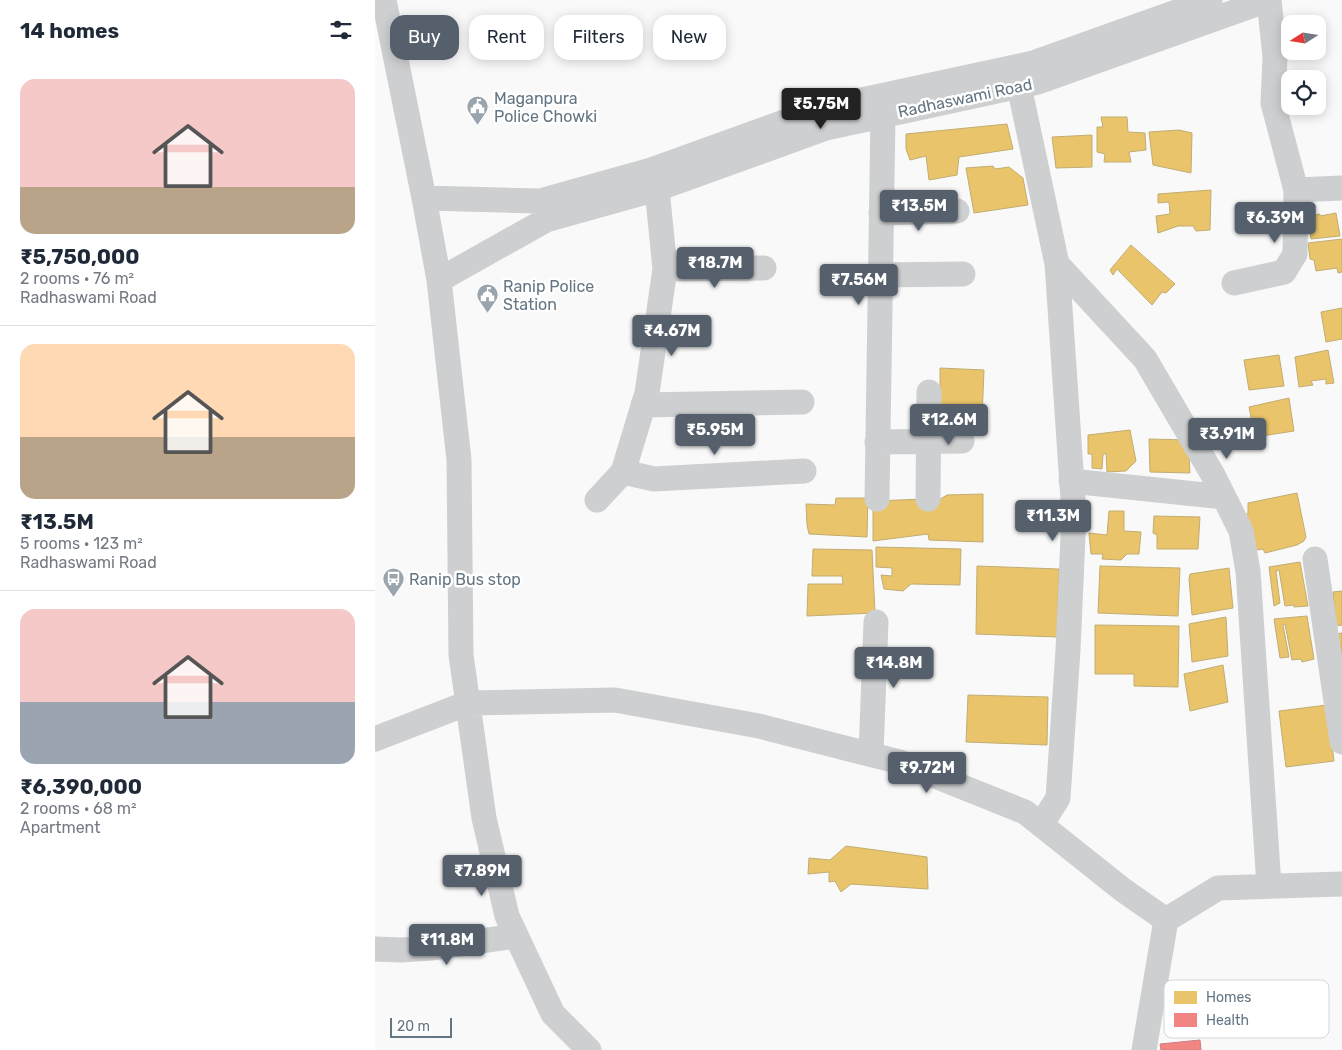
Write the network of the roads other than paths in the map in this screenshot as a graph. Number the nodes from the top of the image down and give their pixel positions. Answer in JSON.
{"nodes":[{"id":1,"x":384,"y":0,"type":"edge"},
{"id":2,"x":1210,"y":0,"type":"edge"},
{"id":3,"x":1269,"y":0,"type":"edge"},
{"id":4,"x":1019,"y":86,"type":"junction"},
{"id":5,"x":883,"y":115,"type":"junction"},
{"id":6,"x":1342,"y":188,"type":"edge"},
{"id":7,"x":657,"y":189,"type":"junction"},
{"id":8,"x":1296,"y":190,"type":"junction"},
{"id":9,"x":425,"y":198,"type":"junction"},
{"id":10,"x":957,"y":211,"type":"dead end"},
{"id":11,"x":881,"y":213,"type":"junction"},
{"id":12,"x":1057,"y":264,"type":"junction"},
{"id":13,"x":765,"y":268,"type":"dead end"},
{"id":14,"x":665,"y":269,"type":"junction"},
{"id":15,"x":963,"y":274,"type":"dead end"},
{"id":16,"x":879,"y":275,"type":"junction"},
{"id":17,"x":439,"y":280,"type":"junction"},
{"id":18,"x":1234,"y":283,"type":"dead end"},
{"id":19,"x":929,"y":392,"type":"dead end"},
{"id":20,"x":802,"y":402,"type":"dead end"},
{"id":21,"x":643,"y":405,"type":"junction"},
{"id":22,"x":929,"y":441,"type":"junction"},
{"id":23,"x":962,"y":441,"type":"dead end"},
{"id":24,"x":877,"y":442,"type":"junction"},
{"id":25,"x":804,"y":471,"type":"dead end"},
{"id":26,"x":623,"y":472,"type":"junction"},
{"id":27,"x":1071,"y":481,"type":"junction"},
{"id":28,"x":1224,"y":497,"type":"junction"},
{"id":29,"x":877,"y":499,"type":"dead end"},
{"id":30,"x":928,"y":499,"type":"dead end"},
{"id":31,"x":597,"y":500,"type":"dead end"},
{"id":32,"x":1315,"y":559,"type":"dead end"},
{"id":33,"x":876,"y":622,"type":"dead end"},
{"id":34,"x":468,"y":703,"type":"junction"},
{"id":35,"x":375,"y":739,"type":"edge"},
{"id":36,"x":1342,"y":742,"type":"edge"},
{"id":37,"x":871,"y":754,"type":"junction"},
{"id":38,"x":1041,"y":824,"type":"junction"},
{"id":39,"x":1342,"y":884,"type":"edge"},
{"id":40,"x":1269,"y":886,"type":"junction"},
{"id":41,"x":1166,"y":920,"type":"junction"},
{"id":42,"x":516,"y":936,"type":"junction"},
{"id":43,"x":375,"y":949,"type":"edge"},
{"id":44,"x":584,"y":1048,"type":"edge"},
{"id":45,"x":1144,"y":1050,"type":"edge"}],
"edges":[{"from":1,"to":9,"type":"street"},
{"from":2,"to":9,"type":"street","name":"Radhaswami Road"},
{"from":3,"to":4,"type":"street","name":"Radhaswami Road"},
{"from":3,"to":8,"type":"street"},
{"from":4,"to":5,"type":"street","name":"Radhaswami Road"},
{"from":4,"to":12,"type":"street"},
{"from":5,"to":7,"type":"street","name":"Radhaswami Road"},
{"from":5,"to":11,"type":"street"},
{"from":6,"to":8,"type":"street"},
{"from":7,"to":14,"type":"street"},
{"from":7,"to":17,"type":"street","name":"Radhaswami Road"},
{"from":8,"to":18,"type":"street"},
{"from":9,"to":17,"type":"street"},
{"from":10,"to":11,"type":"street"},
{"from":11,"to":16,"type":"street"},
{"from":12,"to":27,"type":"street"},
{"from":12,"to":28,"type":"street"},
{"from":13,"to":14,"type":"street"},
{"from":14,"to":21,"type":"street"},
{"from":15,"to":16,"type":"street"},
{"from":16,"to":24,"type":"street"},
{"from":17,"to":34,"type":"street"},
{"from":19,"to":22,"type":"street"},
{"from":20,"to":21,"type":"street"},
{"from":21,"to":26,"type":"street"},
{"from":22,"to":23,"type":"street"},
{"from":22,"to":24,"type":"street"},
{"from":22,"to":30,"type":"street"},
{"from":24,"to":29,"type":"street"},
{"from":25,"to":26,"type":"street"},
{"from":26,"to":31,"type":"street"},
{"from":27,"to":28,"type":"street"},
{"from":27,"to":38,"type":"street"},
{"from":28,"to":40,"type":"street"},
{"from":32,"to":36,"type":"street"},
{"from":33,"to":37,"type":"street"},
{"from":34,"to":35,"type":"street"},
{"from":34,"to":37,"type":"street"},
{"from":34,"to":42,"type":"street"},
{"from":37,"to":38,"type":"street"},
{"from":38,"to":41,"type":"street"},
{"from":39,"to":40,"type":"street"},
{"from":40,"to":41,"type":"street"},
{"from":41,"to":45,"type":"street"},
{"from":42,"to":43,"type":"street"},
{"from":42,"to":44,"type":"street"}]}
